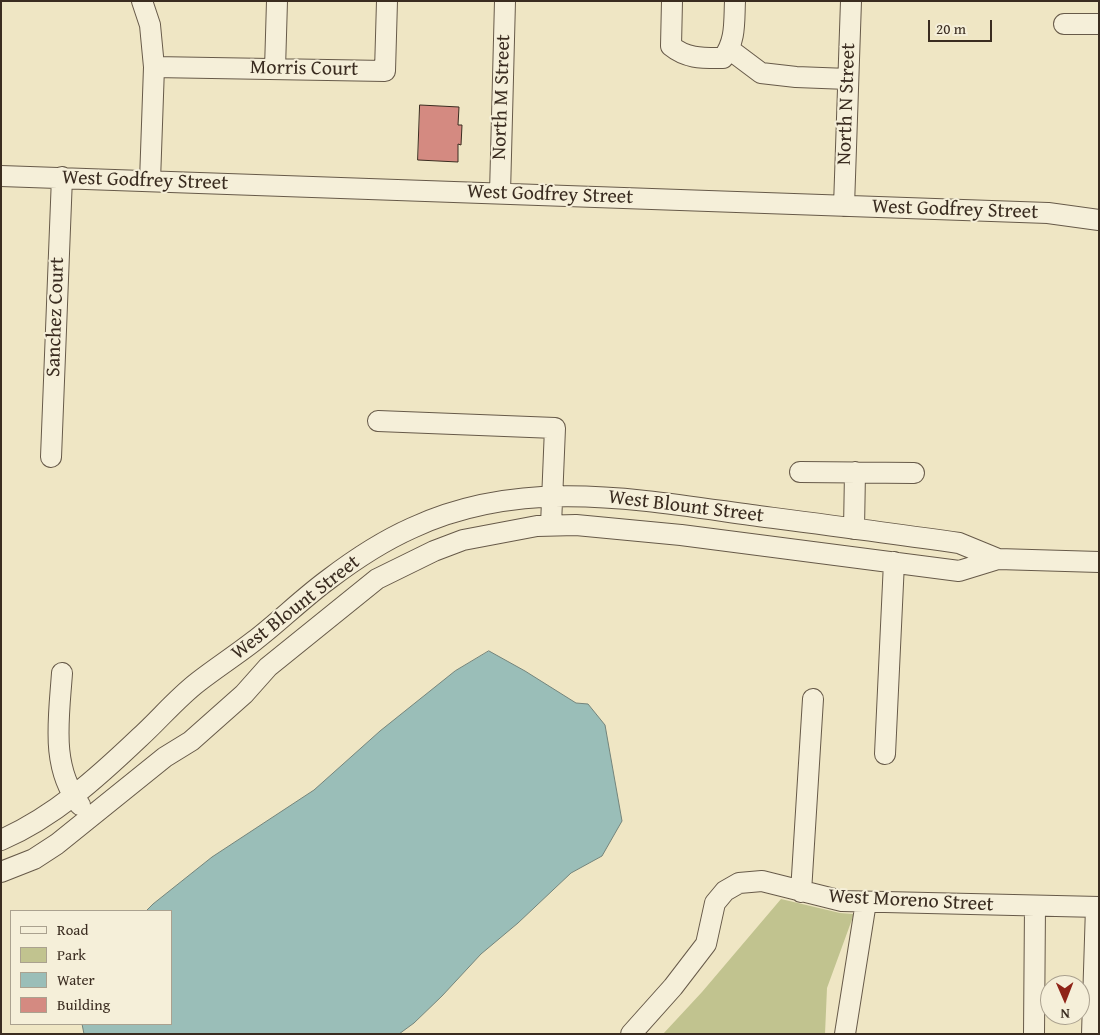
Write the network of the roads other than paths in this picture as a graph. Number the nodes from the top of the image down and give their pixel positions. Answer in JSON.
{"nodes":[{"id":1,"x":142,"y":1,"type":"edge"},
{"id":2,"x":277,"y":1,"type":"edge"},
{"id":3,"x":387,"y":1,"type":"edge"},
{"id":4,"x":505,"y":1,"type":"edge"},
{"id":5,"x":672,"y":1,"type":"edge"},
{"id":6,"x":735,"y":1,"type":"edge"},
{"id":7,"x":851,"y":1,"type":"edge"},
{"id":8,"x":1064,"y":24,"type":"dead end"},
{"id":9,"x":1099,"y":24,"type":"edge"},
{"id":10,"x":729,"y":50,"type":"junction"},
{"id":11,"x":154,"y":67,"type":"junction"},
{"id":12,"x":275,"y":69,"type":"junction"},
{"id":13,"x":848,"y":78,"type":"junction"},
{"id":14,"x":1,"y":176,"type":"edge"},
{"id":15,"x":62,"y":178,"type":"junction"},
{"id":16,"x":150,"y":181,"type":"junction"},
{"id":17,"x":500,"y":193,"type":"junction"},
{"id":18,"x":844,"y":206,"type":"junction"},
{"id":19,"x":1099,"y":220,"type":"edge"},
{"id":20,"x":378,"y":421,"type":"dead end"},
{"id":21,"x":51,"y":457,"type":"dead end"},
{"id":22,"x":800,"y":472,"type":"dead end"},
{"id":23,"x":855,"y":472,"type":"junction"},
{"id":24,"x":914,"y":473,"type":"dead end"},
{"id":25,"x":552,"y":496,"type":"junction"},
{"id":26,"x":685,"y":506,"type":"junction"},
{"id":27,"x":551,"y":525,"type":"junction"},
{"id":28,"x":854,"y":529,"type":"junction"},
{"id":29,"x":681,"y":535,"type":"junction"},
{"id":30,"x":998,"y":558,"type":"junction"},
{"id":31,"x":894,"y":562,"type":"junction"},
{"id":32,"x":1099,"y":562,"type":"edge"},
{"id":33,"x":348,"y":565,"type":"junction"},
{"id":34,"x":362,"y":590,"type":"junction"},
{"id":35,"x":62,"y":673,"type":"dead end"},
{"id":36,"x":814,"y":699,"type":"dead end"},
{"id":37,"x":885,"y":754,"type":"dead end"},
{"id":38,"x":72,"y":796,"type":"junction"},
{"id":39,"x":90,"y":818,"type":"junction"},
{"id":40,"x":1,"y":840,"type":"edge"},
{"id":41,"x":1,"y":872,"type":"edge"},
{"id":42,"x":801,"y":892,"type":"junction"},
{"id":43,"x":866,"y":902,"type":"junction"},
{"id":44,"x":1035,"y":906,"type":"junction"},
{"id":45,"x":1097,"y":907,"type":"edge"},
{"id":46,"x":631,"y":1034,"type":"edge"},
{"id":47,"x":845,"y":1034,"type":"edge"},
{"id":48,"x":1034,"y":1034,"type":"edge"},
{"id":49,"x":1092,"y":1034,"type":"edge"}],
"edges":[{"from":1,"to":11,"type":"street"},
{"from":2,"to":12,"type":"street"},
{"from":3,"to":12,"type":"street","name":"Morris Court"},
{"from":4,"to":17,"type":"street","name":"North M Street"},
{"from":5,"to":10,"type":"street"},
{"from":6,"to":10,"type":"street"},
{"from":7,"to":13,"type":"street","name":"North N Street"},
{"from":8,"to":9,"type":"street"},
{"from":10,"to":13,"type":"street"},
{"from":11,"to":12,"type":"street","name":"Morris Court"},
{"from":11,"to":16,"type":"street"},
{"from":13,"to":18,"type":"street","name":"North N Street"},
{"from":14,"to":15,"type":"street","name":"West Godfrey Street"},
{"from":15,"to":16,"type":"street","name":"West Godfrey Street"},
{"from":15,"to":21,"type":"street","name":"Sanchez Court"},
{"from":16,"to":17,"type":"street","name":"West Godfrey Street"},
{"from":17,"to":18,"type":"street","name":"West Godfrey Street"},
{"from":18,"to":19,"type":"street","name":"West Godfrey Street"},
{"from":20,"to":25,"type":"street"},
{"from":22,"to":23,"type":"street"},
{"from":23,"to":24,"type":"street"},
{"from":23,"to":28,"type":"street"},
{"from":25,"to":26,"type":"street","name":"West Blount Street"},
{"from":25,"to":27,"type":"street"},
{"from":25,"to":33,"type":"street","name":"West Blount Street"},
{"from":26,"to":28,"type":"street","name":"West Blount Street"},
{"from":26,"to":29,"type":"street"},
{"from":27,"to":29,"type":"street","name":"West Blount Street"},
{"from":27,"to":34,"type":"street","name":"West Blount Street"},
{"from":28,"to":30,"type":"street","name":"West Blount Street"},
{"from":29,"to":31,"type":"street","name":"West Blount Street"},
{"from":30,"to":31,"type":"street","name":"West Blount Street"},
{"from":30,"to":32,"type":"street","name":"West Blount Street"},
{"from":31,"to":37,"type":"street"},
{"from":33,"to":34,"type":"street"},
{"from":33,"to":38,"type":"street","name":"West Blount Street"},
{"from":34,"to":39,"type":"street","name":"West Blount Street"},
{"from":35,"to":38,"type":"street"},
{"from":36,"to":42,"type":"street"},
{"from":38,"to":39,"type":"street"},
{"from":38,"to":40,"type":"street","name":"West Blount Street"},
{"from":39,"to":41,"type":"street","name":"West Blount Street"},
{"from":42,"to":43,"type":"street","name":"West Moreno Street"},
{"from":42,"to":46,"type":"street","name":"West Moreno Street"},
{"from":43,"to":44,"type":"street","name":"West Moreno Street"},
{"from":43,"to":47,"type":"street"},
{"from":44,"to":45,"type":"street","name":"West Moreno Street"},
{"from":44,"to":48,"type":"street"},
{"from":45,"to":49,"type":"street"}]}
